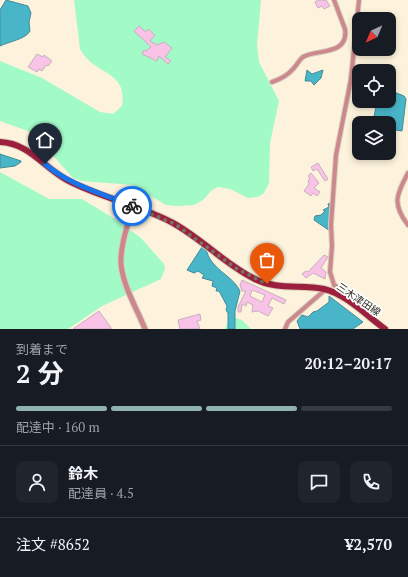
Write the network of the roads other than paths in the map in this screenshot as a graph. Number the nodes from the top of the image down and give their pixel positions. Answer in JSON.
{"nodes":[{"id":1,"x":334,"y":0,"type":"edge"},
{"id":2,"x":359,"y":0,"type":"edge"},
{"id":3,"x":272,"y":82,"type":"dead end"},
{"id":4,"x":0,"y":142,"type":"edge"},
{"id":5,"x":408,"y":173,"type":"edge"},
{"id":6,"x":133,"y":206,"type":"junction"},
{"id":7,"x":408,"y":225,"type":"edge"},
{"id":8,"x":325,"y":290,"type":"junction"},
{"id":9,"x":368,"y":317,"type":"junction"},
{"id":10,"x":145,"y":329,"type":"edge"},
{"id":11,"x":285,"y":329,"type":"edge"},
{"id":12,"x":385,"y":329,"type":"edge"}],
"edges":[{"from":1,"to":3,"type":"street"},
{"from":2,"to":9,"type":"street"},
{"from":4,"to":6,"type":"main road","name":"三木津田線"},
{"from":5,"to":7,"type":"street"},
{"from":6,"to":8,"type":"main road","name":"三木津田線"},
{"from":6,"to":10,"type":"street"},
{"from":8,"to":9,"type":"main road","name":"三木津田線"},
{"from":8,"to":11,"type":"street"},
{"from":9,"to":12,"type":"main road","name":"三木津田線"}]}
